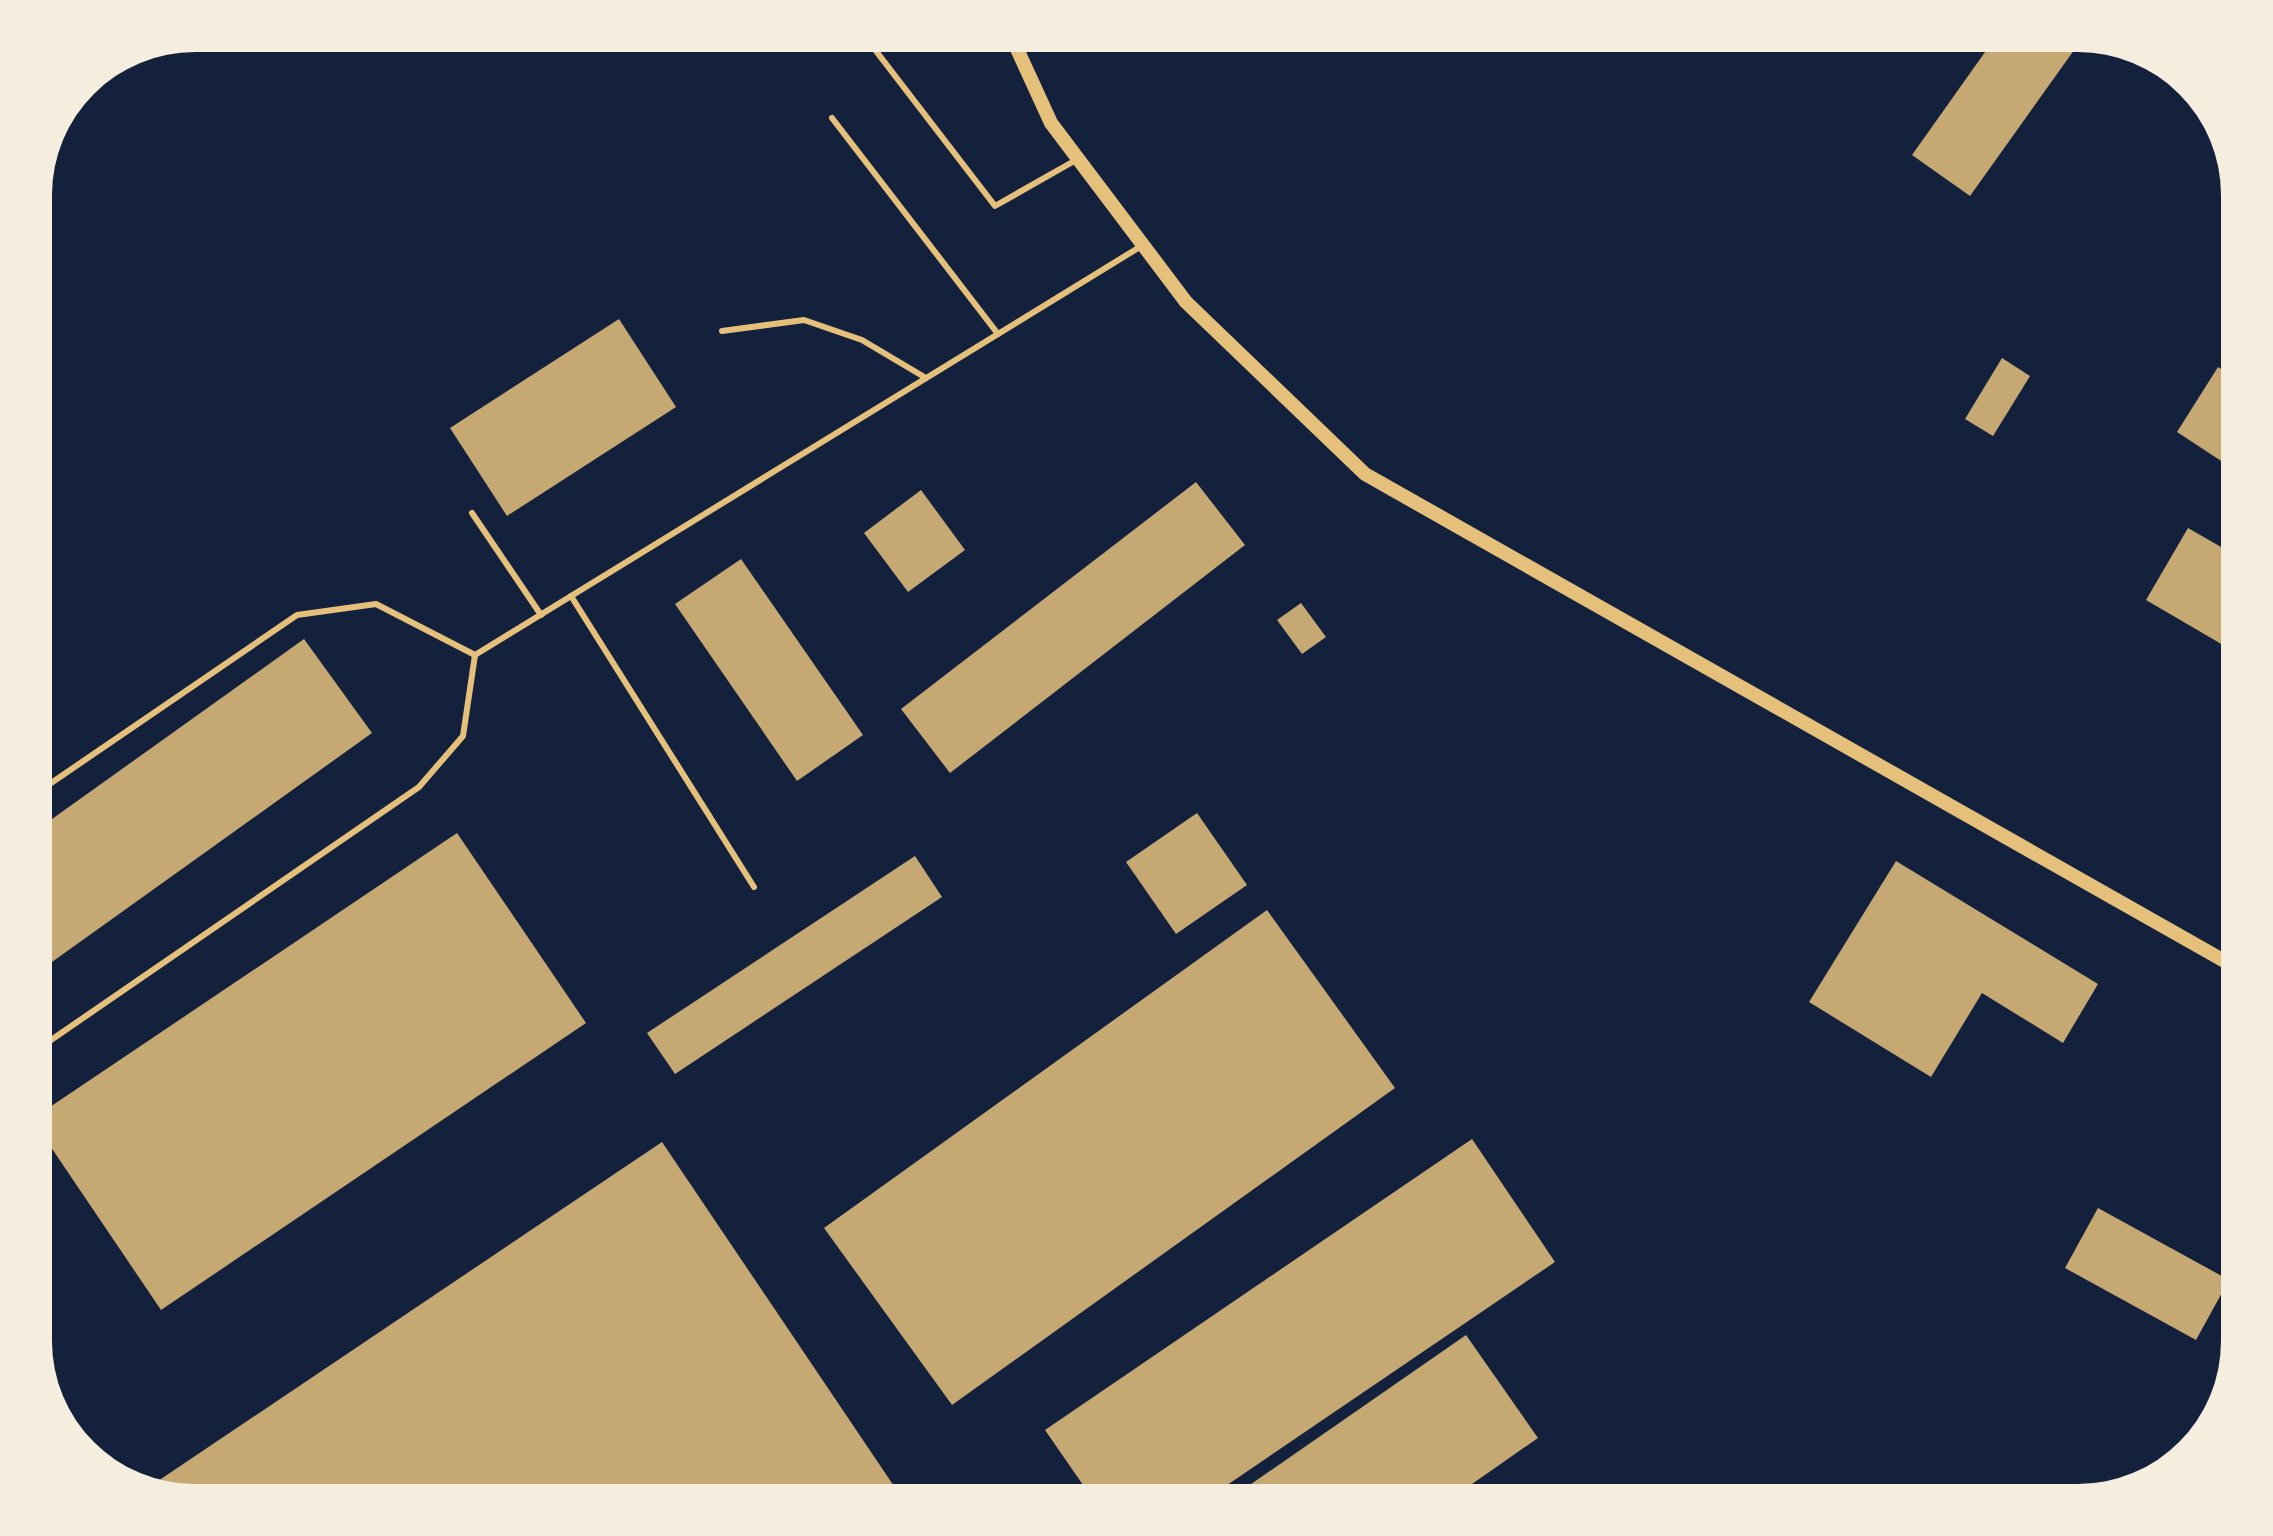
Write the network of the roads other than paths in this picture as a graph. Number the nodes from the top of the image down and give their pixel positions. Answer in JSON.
{"nodes":[{"id":1,"x":877,"y":52,"type":"edge"},
{"id":2,"x":1018,"y":52,"type":"edge"},
{"id":3,"x":832,"y":118,"type":"dead end"},
{"id":4,"x":1078,"y":159,"type":"junction"},
{"id":5,"x":1143,"y":245,"type":"junction"},
{"id":6,"x":722,"y":331,"type":"dead end"},
{"id":7,"x":998,"y":334,"type":"junction"},
{"id":8,"x":926,"y":378,"type":"junction"},
{"id":9,"x":472,"y":513,"type":"dead end"},
{"id":10,"x":571,"y":596,"type":"junction"},
{"id":11,"x":541,"y":615,"type":"junction"},
{"id":12,"x":475,"y":655,"type":"junction"},
{"id":13,"x":52,"y":782,"type":"edge"},
{"id":14,"x":754,"y":887,"type":"dead end"},
{"id":15,"x":2221,"y":959,"type":"edge"},
{"id":16,"x":52,"y":1039,"type":"edge"}],
"edges":[{"from":1,"to":4,"type":"lane"},
{"from":2,"to":4,"type":"street"},
{"from":3,"to":7,"type":"lane"},
{"from":4,"to":5,"type":"street"},
{"from":5,"to":7,"type":"lane"},
{"from":5,"to":15,"type":"street"},
{"from":6,"to":8,"type":"lane"},
{"from":7,"to":8,"type":"lane"},
{"from":8,"to":10,"type":"lane"},
{"from":9,"to":11,"type":"lane"},
{"from":10,"to":11,"type":"lane"},
{"from":10,"to":14,"type":"lane"},
{"from":11,"to":12,"type":"lane"},
{"from":12,"to":13,"type":"lane"},
{"from":12,"to":16,"type":"lane"}]}
